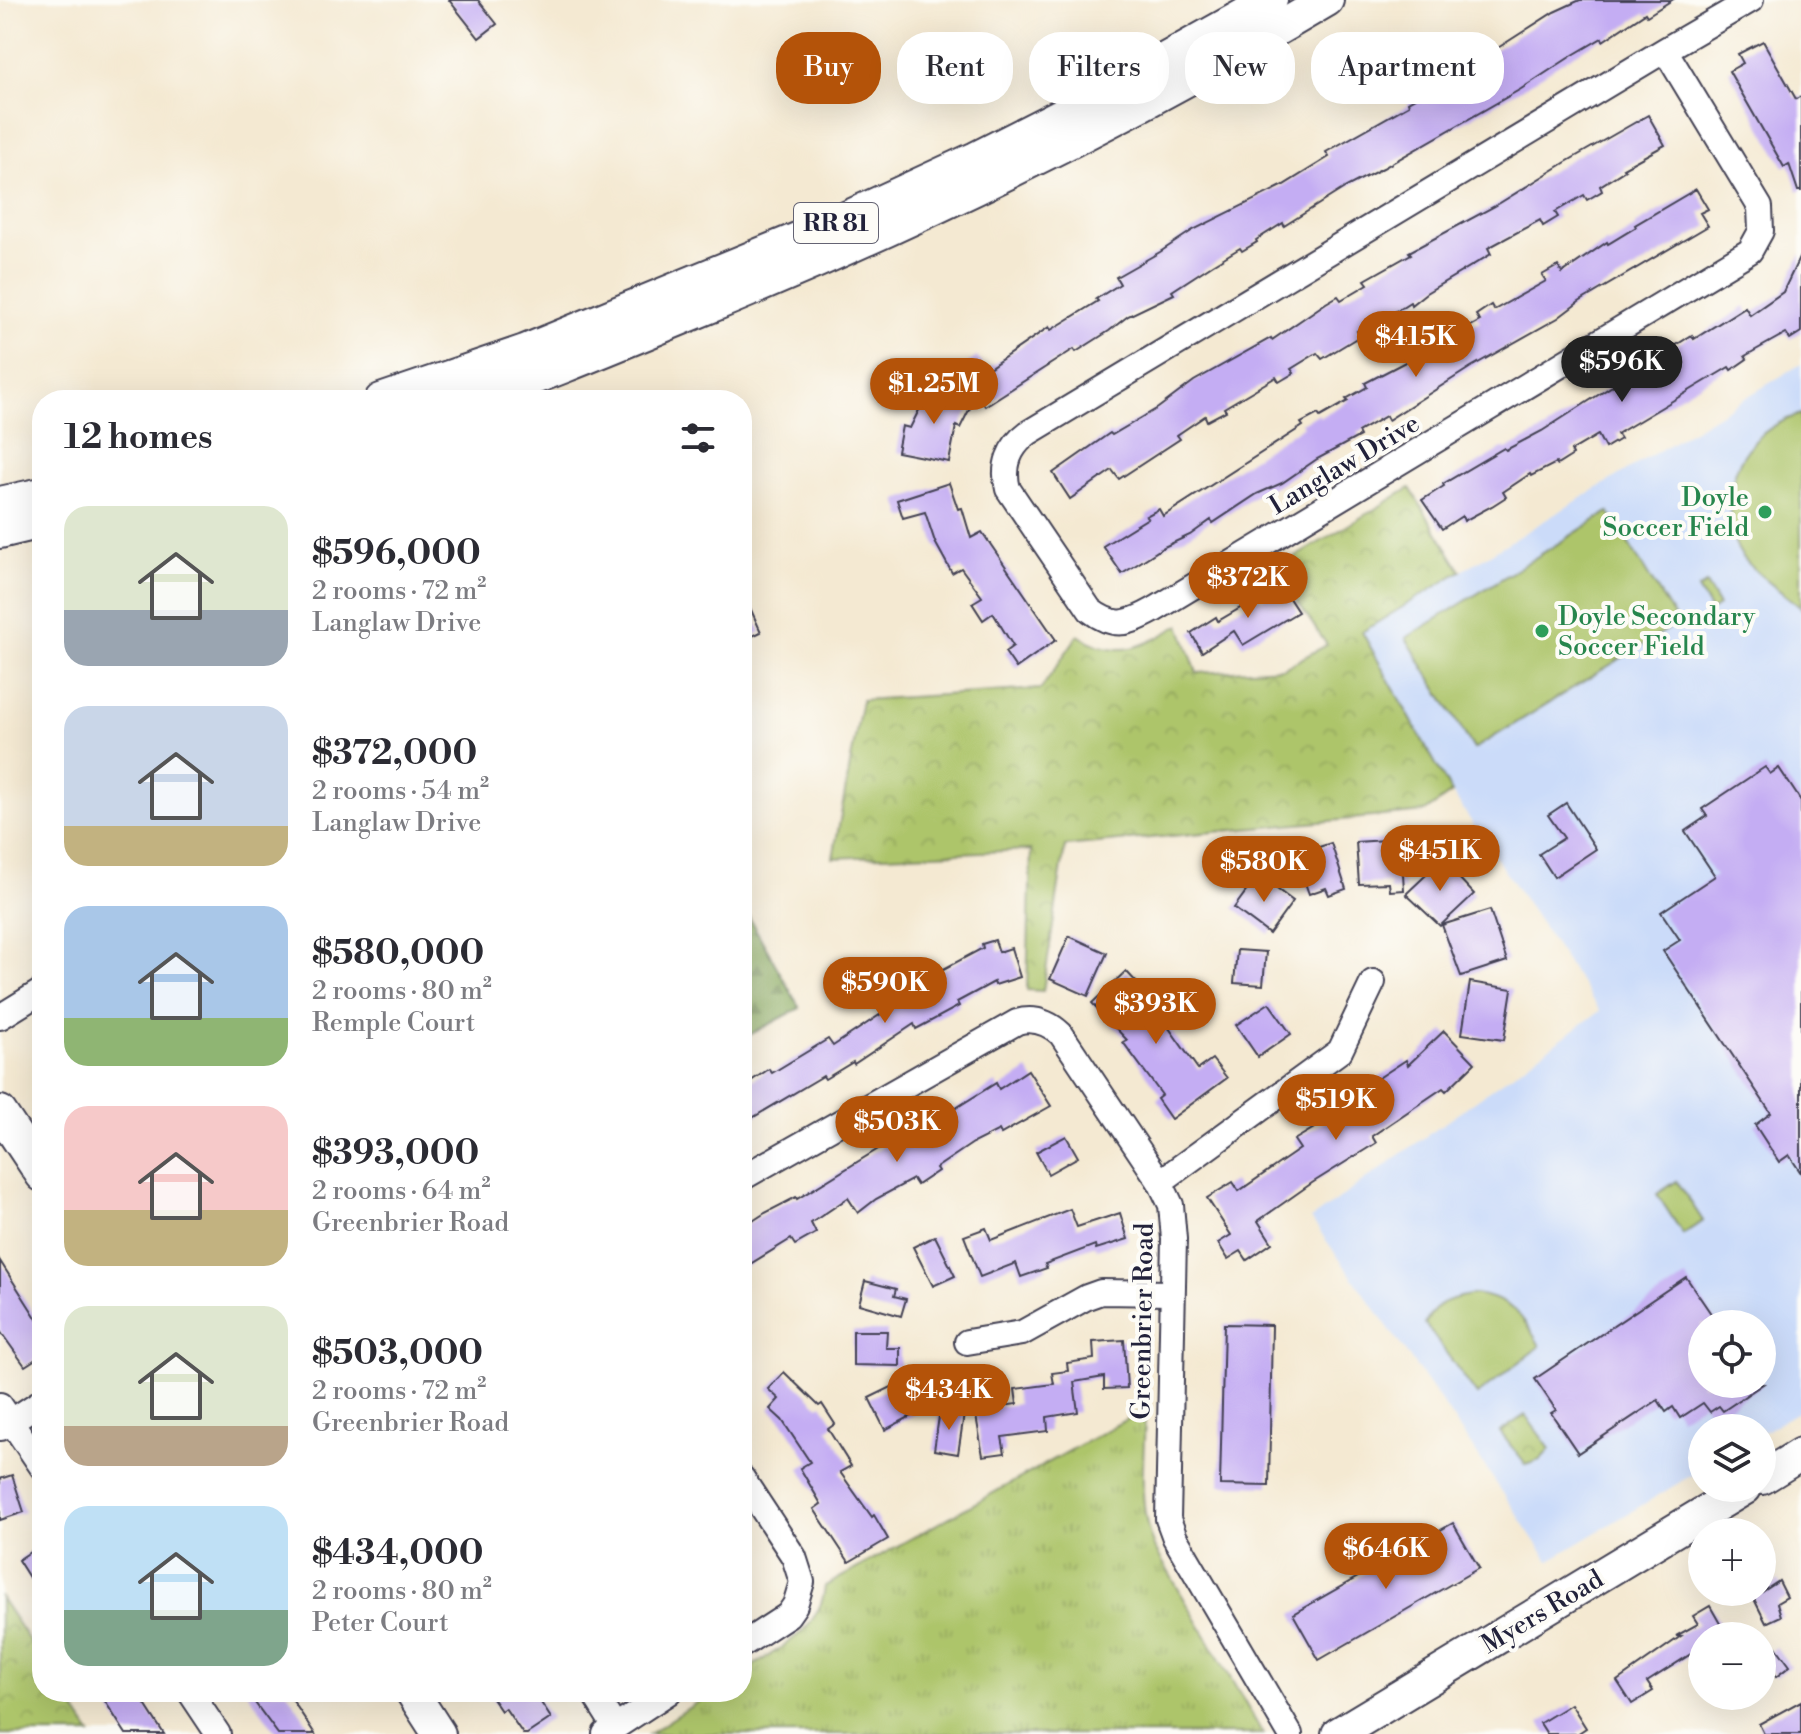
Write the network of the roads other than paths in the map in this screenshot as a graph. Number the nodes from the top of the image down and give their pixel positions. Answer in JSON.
{"nodes":[{"id":1,"x":1271,"y":0,"type":"edge"},
{"id":2,"x":1327,"y":0,"type":"edge"},
{"id":3,"x":1751,"y":0,"type":"edge"},
{"id":4,"x":1665,"y":50,"type":"junction"},
{"id":5,"x":410,"y":390,"type":"edge"},
{"id":6,"x":499,"y":390,"type":"edge"},
{"id":7,"x":32,"y":496,"type":"edge"},
{"id":8,"x":0,"y":503,"type":"edge"},
{"id":9,"x":32,"y":524,"type":"edge"},
{"id":10,"x":0,"y":532,"type":"edge"},
{"id":11,"x":1373,"y":982,"type":"dead end"},
{"id":12,"x":32,"y":997,"type":"edge"},
{"id":13,"x":0,"y":1017,"type":"edge"},
{"id":14,"x":0,"y":1112,"type":"edge"},
{"id":15,"x":32,"y":1160,"type":"edge"},
{"id":16,"x":752,"y":1172,"type":"edge"},
{"id":17,"x":1160,"y":1182,"type":"junction"},
{"id":18,"x":1171,"y":1293,"type":"junction"},
{"id":19,"x":967,"y":1342,"type":"dead end"},
{"id":20,"x":32,"y":1405,"type":"edge"},
{"id":21,"x":4,"y":1418,"type":"edge"},
{"id":22,"x":32,"y":1454,"type":"edge"},
{"id":23,"x":1801,"y":1454,"type":"edge"},
{"id":24,"x":1776,"y":1469,"type":"edge"},
{"id":25,"x":752,"y":1493,"type":"edge"},
{"id":26,"x":1722,"y":1502,"type":"edge"},
{"id":27,"x":752,"y":1638,"type":"edge"},
{"id":28,"x":197,"y":1702,"type":"edge"},
{"id":29,"x":418,"y":1702,"type":"edge"},
{"id":30,"x":597,"y":1702,"type":"edge"},
{"id":31,"x":653,"y":1702,"type":"edge"},
{"id":32,"x":610,"y":1730,"type":"edge"},
{"id":33,"x":218,"y":1734,"type":"edge"},
{"id":34,"x":439,"y":1734,"type":"edge"},
{"id":35,"x":1290,"y":1734,"type":"edge"},
{"id":36,"x":1338,"y":1734,"type":"edge"}],
"edges":[{"from":1,"to":5,"type":"main road","number":"RR 81"},
{"from":2,"to":6,"type":"main road","number":"RR 81"},
{"from":3,"to":4,"type":"street","name":"Langlaw Drive"},
{"from":4,"to":4,"type":"street","name":"Langlaw Drive"},
{"from":7,"to":8,"type":"main road"},
{"from":9,"to":10,"type":"main road"},
{"from":11,"to":17,"type":"street"},
{"from":12,"to":13,"type":"street"},
{"from":14,"to":15,"type":"main road"},
{"from":16,"to":17,"type":"street","name":"Greenbrier Road"},
{"from":17,"to":18,"type":"street","name":"Greenbrier Road"},
{"from":18,"to":19,"type":"street"},
{"from":18,"to":35,"type":"street","name":"Greenbrier Road"},
{"from":20,"to":21,"type":"street"},
{"from":21,"to":22,"type":"street"},
{"from":23,"to":24,"type":"main road"},
{"from":25,"to":27,"type":"street"},
{"from":26,"to":36,"type":"main road","name":"Myers Road"},
{"from":28,"to":33,"type":"street"},
{"from":29,"to":34,"type":"main road"},
{"from":30,"to":32,"type":"street"},
{"from":31,"to":32,"type":"street"}]}
